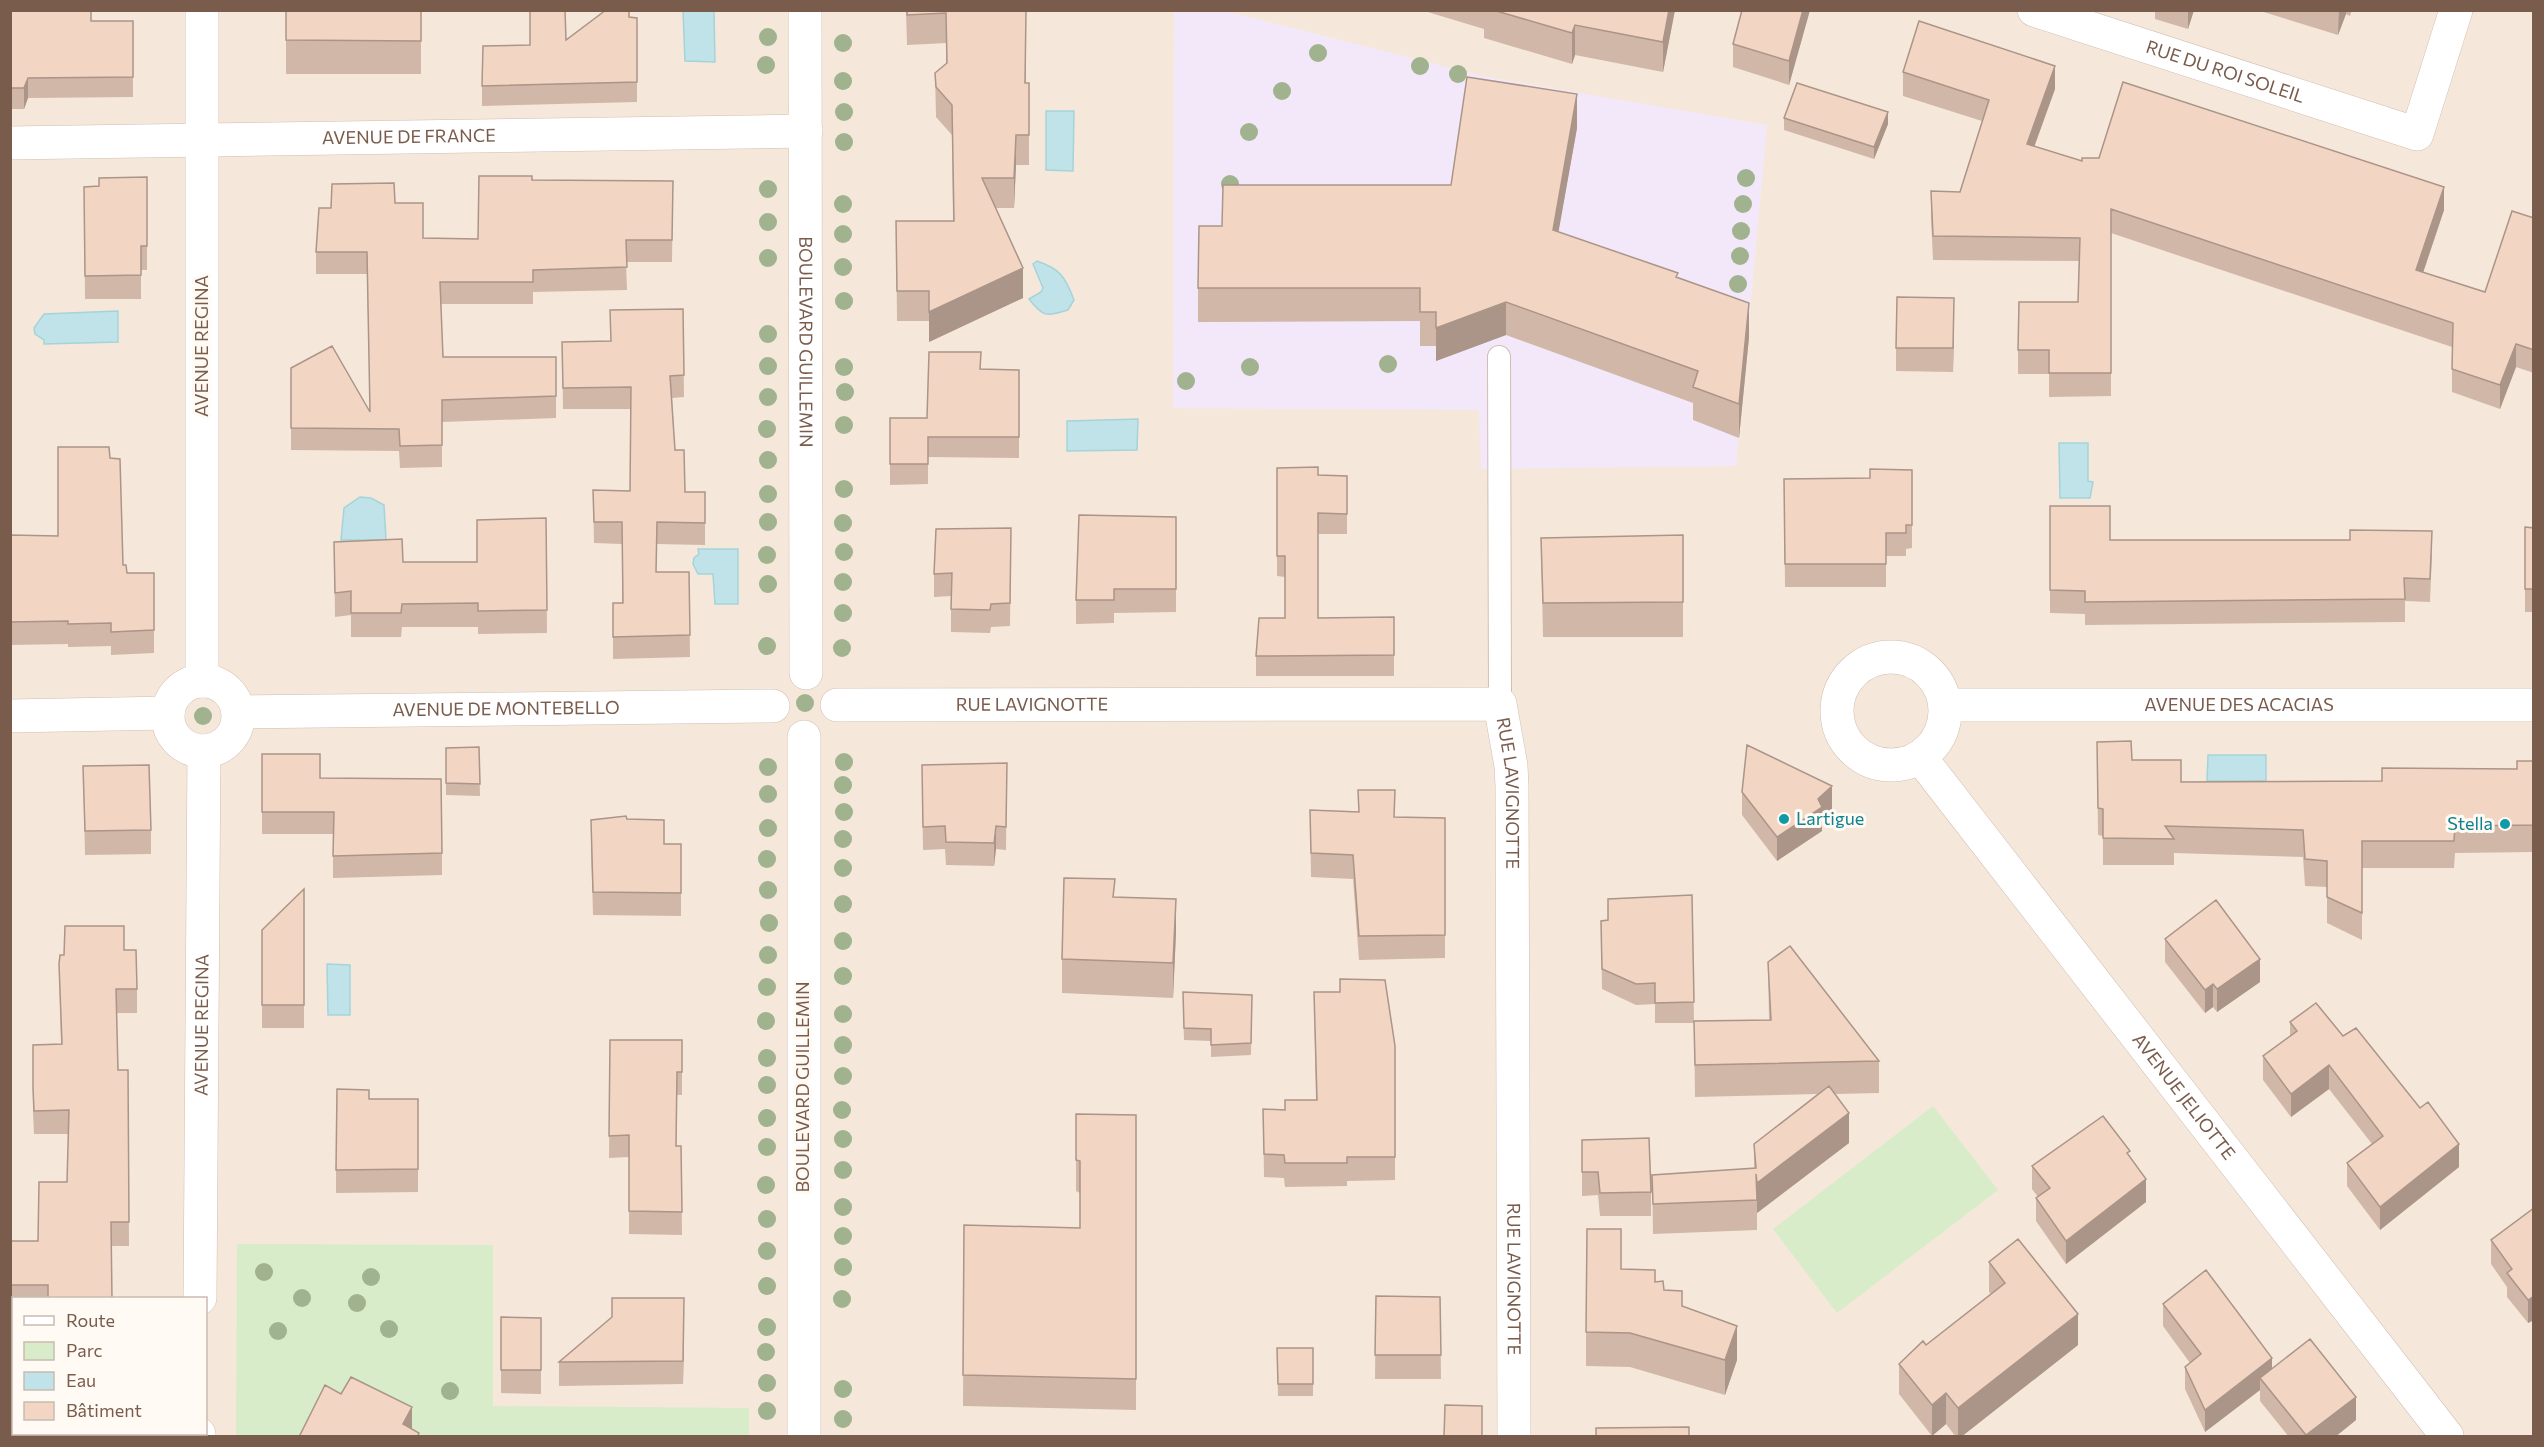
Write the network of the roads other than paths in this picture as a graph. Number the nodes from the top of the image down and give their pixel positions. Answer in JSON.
{"nodes":[{"id":1,"x":202,"y":10,"type":"edge"},
{"id":2,"x":805,"y":10,"type":"edge"},
{"id":3,"x":2034,"y":10,"type":"edge"},
{"id":4,"x":2456,"y":10,"type":"edge"},
{"id":5,"x":806,"y":131,"type":"junction"},
{"id":6,"x":202,"y":138,"type":"junction"},
{"id":7,"x":10,"y":142,"type":"edge"},
{"id":8,"x":1499,"y":357,"type":"dead end"},
{"id":9,"x":806,"y":673,"type":"junction"},
{"id":10,"x":202,"y":681,"type":"junction"},
{"id":11,"x":1500,"y":704,"type":"junction"},
{"id":12,"x":837,"y":705,"type":"junction"},
{"id":13,"x":1945,"y":705,"type":"junction"},
{"id":14,"x":2534,"y":705,"type":"edge"},
{"id":15,"x":773,"y":706,"type":"junction"},
{"id":16,"x":238,"y":712,"type":"junction"},
{"id":17,"x":168,"y":713,"type":"junction"},
{"id":18,"x":10,"y":716,"type":"edge"},
{"id":19,"x":804,"y":737,"type":"junction"},
{"id":20,"x":204,"y":751,"type":"junction"},
{"id":21,"x":1920,"y":757,"type":"junction"},
{"id":22,"x":200,"y":1297,"type":"edge"},
{"id":23,"x":804,"y":1437,"type":"edge"},
{"id":24,"x":1514,"y":1437,"type":"edge"},
{"id":25,"x":2447,"y":1437,"type":"edge"}],
"edges":[{"from":1,"to":6,"type":"street","name":"AVENUE REGINA"},
{"from":2,"to":5,"type":"street","name":"BOULEVARD GUILLEMIN"},
{"from":3,"to":4,"type":"street","name":"RUE DU ROI SOLEIL"},
{"from":5,"to":6,"type":"street","name":"AVENUE DE FRANCE"},
{"from":5,"to":9,"type":"street","name":"BOULEVARD GUILLEMIN"},
{"from":6,"to":7,"type":"street","name":"AVENUE DE FRANCE"},
{"from":6,"to":10,"type":"street","name":"AVENUE REGINA"},
{"from":8,"to":11,"type":"lane"},
{"from":9,"to":12,"type":"street"},
{"from":9,"to":15,"type":"street"},
{"from":10,"to":16,"type":"street"},
{"from":10,"to":17,"type":"street"},
{"from":11,"to":12,"type":"street","name":"RUE LAVIGNOTTE"},
{"from":11,"to":24,"type":"street","name":"RUE LAVIGNOTTE"},
{"from":12,"to":19,"type":"street"},
{"from":13,"to":14,"type":"street","name":"AVENUE DES ACACIAS"},
{"from":13,"to":21,"type":"street"},
{"from":13,"to":21,"type":"street"},
{"from":15,"to":16,"type":"street","name":"AVENUE DE MONTEBELLO"},
{"from":15,"to":19,"type":"street"},
{"from":16,"to":20,"type":"street"},
{"from":17,"to":18,"type":"street"},
{"from":17,"to":20,"type":"street"},
{"from":19,"to":23,"type":"street","name":"BOULEVARD GUILLEMIN"},
{"from":20,"to":22,"type":"street","name":"AVENUE REGINA"},
{"from":21,"to":25,"type":"street","name":"AVENUE JELIOTTE"}]}
